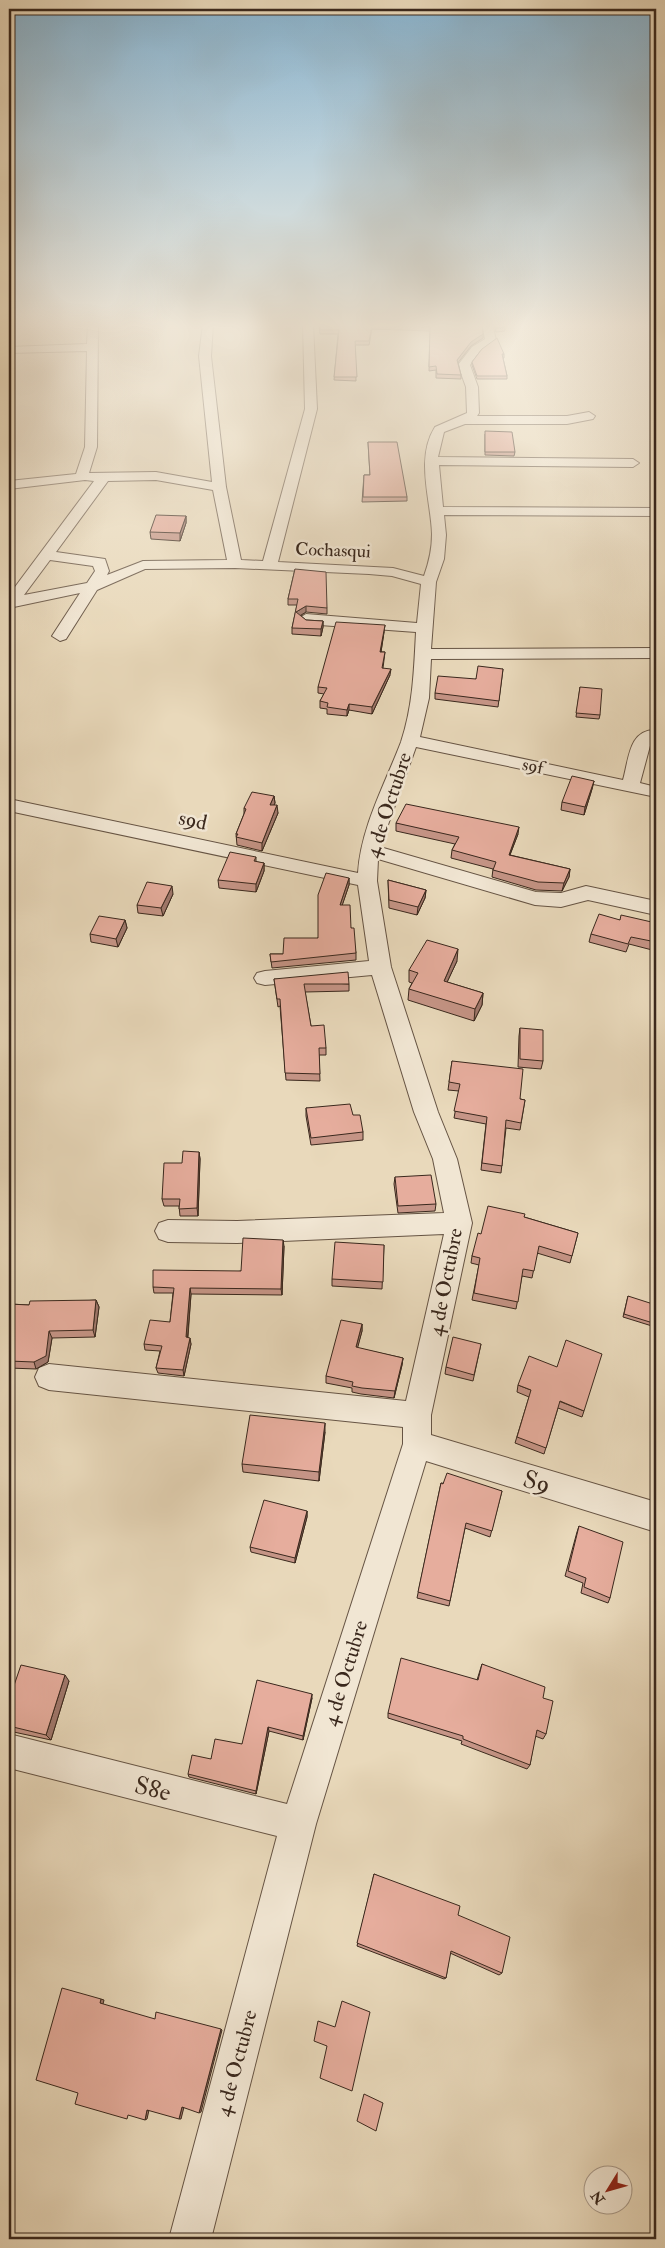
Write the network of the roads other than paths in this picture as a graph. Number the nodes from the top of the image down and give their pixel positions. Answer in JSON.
{"nodes":[{"id":1,"x":91,"y":429,"type":"edge"},
{"id":2,"x":213,"y":429,"type":"edge"},
{"id":3,"x":306,"y":429,"type":"edge"},
{"id":4,"x":442,"y":429,"type":"edge"},
{"id":5,"x":431,"y":461,"type":"junction"},
{"id":6,"x":633,"y":463,"type":"dead end"},
{"id":7,"x":81,"y":477,"type":"junction"},
{"id":8,"x":104,"y":477,"type":"junction"},
{"id":9,"x":9,"y":485,"type":"edge"},
{"id":10,"x":219,"y":487,"type":"junction"},
{"id":11,"x":436,"y":511,"type":"junction"},
{"id":12,"x":656,"y":512,"type":"edge"},
{"id":13,"x":46,"y":555,"type":"junction"},
{"id":14,"x":235,"y":564,"type":"junction"},
{"id":15,"x":269,"y":567,"type":"junction"},
{"id":16,"x":429,"y":582,"type":"junction"},
{"id":17,"x":94,"y":586,"type":"junction"},
{"id":18,"x":9,"y":604,"type":"edge"},
{"id":19,"x":306,"y":619,"type":"edge"},
{"id":20,"x":424,"y":628,"type":"junction"},
{"id":21,"x":60,"y":636,"type":"dead end"},
{"id":22,"x":656,"y":653,"type":"edge"},
{"id":23,"x":424,"y":654,"type":"junction"},
{"id":24,"x":656,"y":735,"type":"edge"},
{"id":25,"x":410,"y":740,"type":"junction"},
{"id":26,"x":630,"y":786,"type":"junction"},
{"id":27,"x":656,"y":792,"type":"edge"},
{"id":28,"x":9,"y":805,"type":"edge"},
{"id":29,"x":369,"y":850,"type":"junction"},
{"id":30,"x":367,"y":881,"type":"junction"},
{"id":31,"x":656,"y":908,"type":"edge"},
{"id":32,"x":380,"y":967,"type":"junction"},
{"id":33,"x":265,"y":978,"type":"dead end"},
{"id":34,"x":459,"y":1223,"type":"junction"},
{"id":35,"x":168,"y":1231,"type":"dead end"},
{"id":36,"x":49,"y":1378,"type":"dead end"},
{"id":37,"x":417,"y":1429,"type":"junction"},
{"id":38,"x":656,"y":1517,"type":"edge"},
{"id":39,"x":9,"y":1751,"type":"edge"},
{"id":40,"x":298,"y":1824,"type":"junction"},
{"id":41,"x":190,"y":2239,"type":"edge"}],
"edges":[{"from":1,"to":7,"type":"street"},
{"from":2,"to":10,"type":"street"},
{"from":3,"to":15,"type":"street"},
{"from":4,"to":5,"type":"street","name":"4 de Octubre"},
{"from":5,"to":6,"type":"street"},
{"from":5,"to":11,"type":"street","name":"4 de Octubre"},
{"from":7,"to":8,"type":"street"},
{"from":7,"to":9,"type":"street"},
{"from":8,"to":10,"type":"street"},
{"from":8,"to":13,"type":"street"},
{"from":10,"to":14,"type":"street"},
{"from":11,"to":12,"type":"street"},
{"from":11,"to":16,"type":"street","name":"4 de Octubre"},
{"from":13,"to":17,"type":"street"},
{"from":13,"to":18,"type":"street"},
{"from":14,"to":15,"type":"street","name":"Cochasqui"},
{"from":14,"to":17,"type":"street","name":"Cochasqui"},
{"from":15,"to":16,"type":"street","name":"Cochasqui"},
{"from":16,"to":20,"type":"street","name":"4 de Octubre"},
{"from":17,"to":18,"type":"street","name":"Cochasqui"},
{"from":17,"to":21,"type":"street"},
{"from":19,"to":20,"type":"street"},
{"from":20,"to":23,"type":"street","name":"4 de Octubre"},
{"from":22,"to":23,"type":"street"},
{"from":23,"to":25,"type":"street","name":"4 de Octubre"},
{"from":24,"to":26,"type":"street"},
{"from":25,"to":26,"type":"street","name":"s9f"},
{"from":25,"to":29,"type":"street","name":"4 de Octubre"},
{"from":26,"to":27,"type":"street","name":"s9f"},
{"from":28,"to":30,"type":"street","name":"s9d"},
{"from":29,"to":30,"type":"street","name":"4 de Octubre"},
{"from":29,"to":31,"type":"street"},
{"from":30,"to":32,"type":"street","name":"4 de Octubre"},
{"from":32,"to":33,"type":"street"},
{"from":32,"to":34,"type":"street","name":"4 de Octubre"},
{"from":34,"to":35,"type":"street"},
{"from":34,"to":37,"type":"street","name":"4 de Octubre"},
{"from":36,"to":37,"type":"street","name":"S9"},
{"from":37,"to":38,"type":"street","name":"S9"},
{"from":37,"to":40,"type":"street","name":"4 de Octubre"},
{"from":39,"to":40,"type":"street","name":"S8e"},
{"from":40,"to":41,"type":"street","name":"4 de Octubre"}]}
